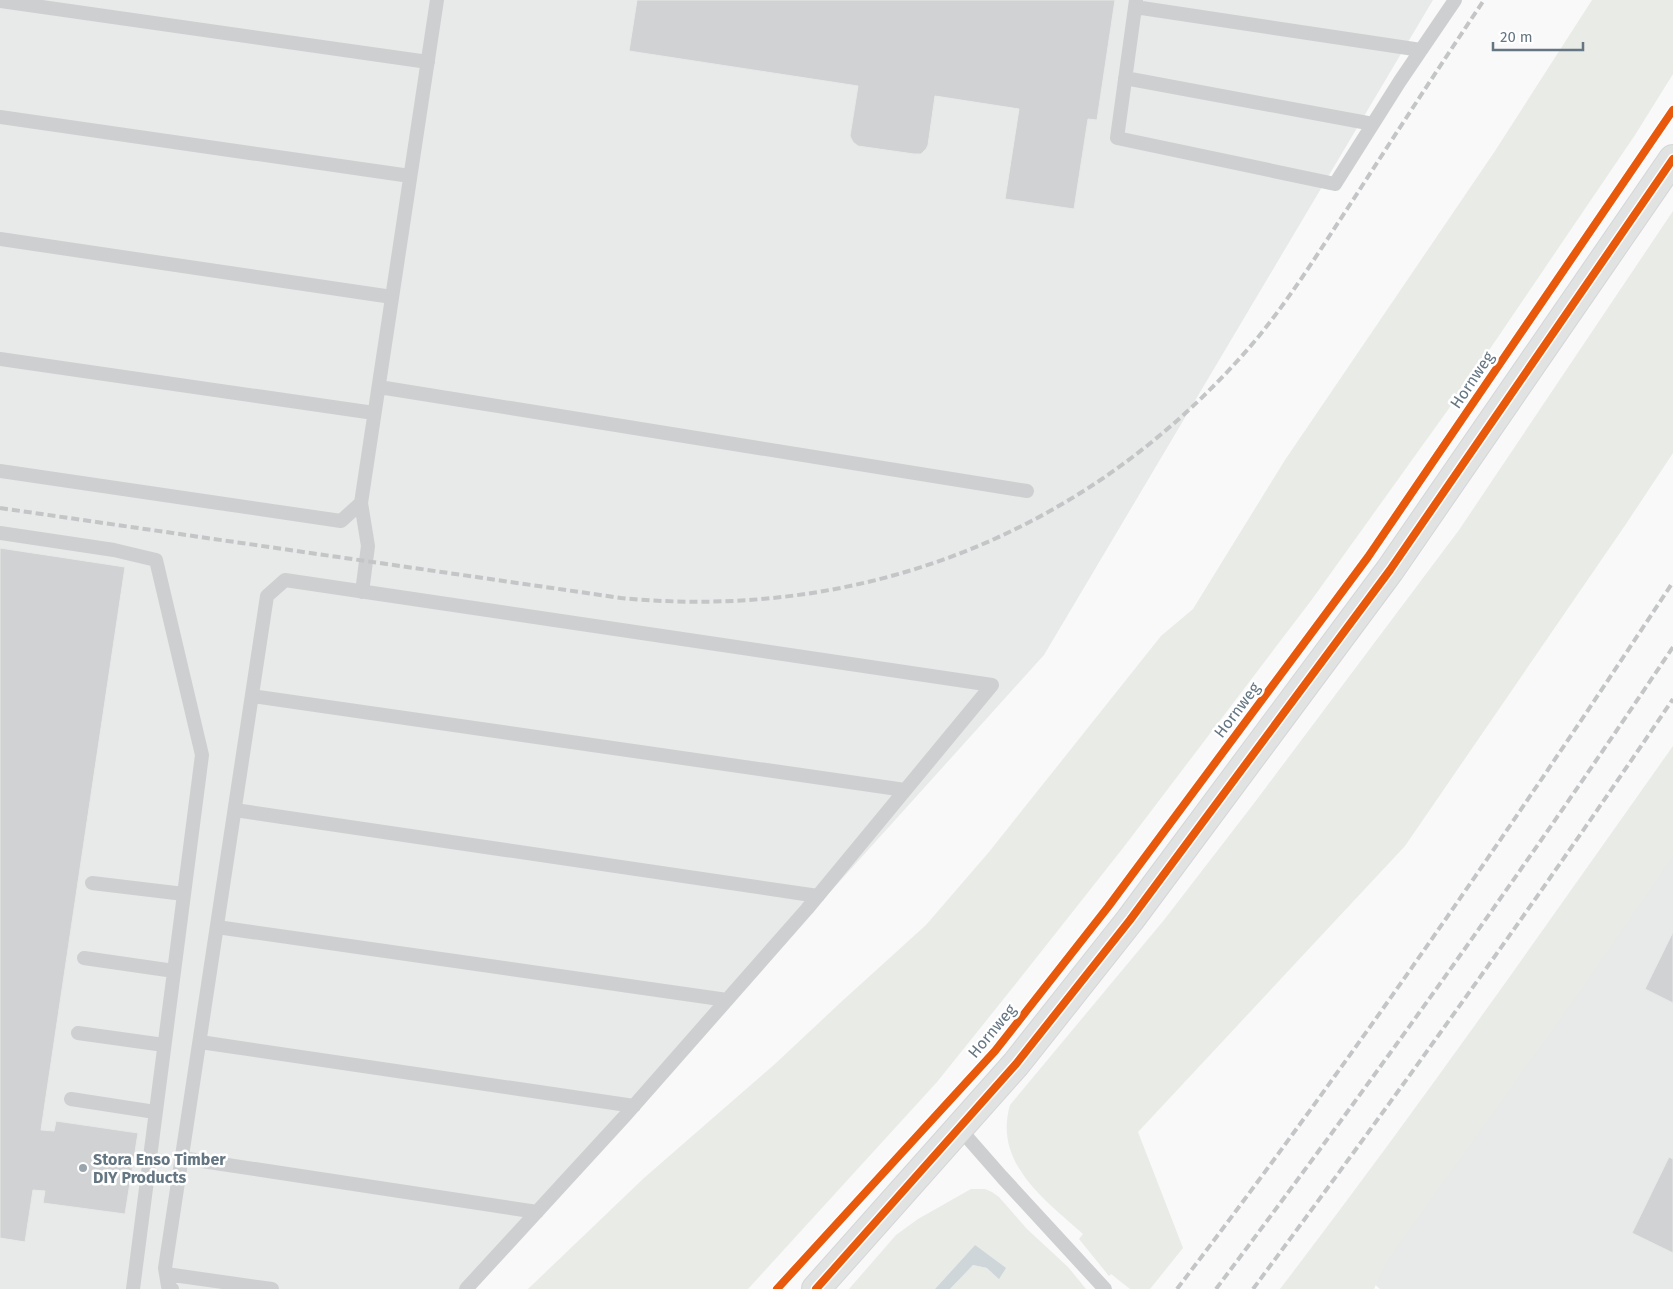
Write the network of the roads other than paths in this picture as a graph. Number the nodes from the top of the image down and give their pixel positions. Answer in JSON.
{"nodes":[{"id":1,"x":437,"y":0,"type":"edge"},
{"id":2,"x":1455,"y":0,"type":"edge"},
{"id":3,"x":0,"y":1,"type":"edge"},
{"id":4,"x":1136,"y":4,"type":"edge"},
{"id":5,"x":1422,"y":50,"type":"junction"},
{"id":6,"x":428,"y":62,"type":"junction"},
{"id":7,"x":1125,"y":78,"type":"junction"},
{"id":8,"x":0,"y":117,"type":"edge"},
{"id":9,"x":1373,"y":124,"type":"junction"},
{"id":10,"x":1673,"y":159,"type":"edge"},
{"id":11,"x":410,"y":176,"type":"junction"},
{"id":12,"x":0,"y":239,"type":"edge"},
{"id":13,"x":392,"y":297,"type":"junction"},
{"id":14,"x":0,"y":360,"type":"edge"},
{"id":15,"x":378,"y":386,"type":"junction"},
{"id":16,"x":374,"y":413,"type":"junction"},
{"id":17,"x":0,"y":471,"type":"edge"},
{"id":18,"x":1027,"y":491,"type":"dead end"},
{"id":19,"x":361,"y":503,"type":"junction"},
{"id":20,"x":0,"y":533,"type":"edge"},
{"id":21,"x":362,"y":592,"type":"junction"},
{"id":22,"x":252,"y":696,"type":"junction"},
{"id":23,"x":906,"y":790,"type":"junction"},
{"id":24,"x":235,"y":810,"type":"junction"},
{"id":25,"x":92,"y":883,"type":"dead end"},
{"id":26,"x":184,"y":894,"type":"junction"},
{"id":27,"x":818,"y":896,"type":"junction"},
{"id":28,"x":217,"y":927,"type":"junction"},
{"id":29,"x":84,"y":958,"type":"dead end"},
{"id":30,"x":174,"y":971,"type":"junction"},
{"id":31,"x":727,"y":1000,"type":"junction"},
{"id":32,"x":78,"y":1033,"type":"dead end"},
{"id":33,"x":200,"y":1042,"type":"junction"},
{"id":34,"x":164,"y":1044,"type":"junction"},
{"id":35,"x":71,"y":1099,"type":"dead end"},
{"id":36,"x":634,"y":1106,"type":"junction"},
{"id":37,"x":156,"y":1112,"type":"junction"},
{"id":38,"x":959,"y":1128,"type":"junction"},
{"id":39,"x":182,"y":1158,"type":"junction"},
{"id":40,"x":537,"y":1212,"type":"junction"},
{"id":41,"x":166,"y":1274,"type":"junction"},
{"id":42,"x":133,"y":1289,"type":"edge"},
{"id":43,"x":172,"y":1289,"type":"edge"},
{"id":44,"x":272,"y":1289,"type":"edge"},
{"id":45,"x":466,"y":1289,"type":"edge"},
{"id":46,"x":816,"y":1289,"type":"edge"},
{"id":47,"x":1106,"y":1289,"type":"edge"}],
"edges":[{"from":1,"to":6,"type":"lane"},
{"from":2,"to":5,"type":"lane"},
{"from":3,"to":6,"type":"lane"},
{"from":4,"to":5,"type":"lane"},
{"from":4,"to":7,"type":"lane"},
{"from":5,"to":9,"type":"lane"},
{"from":6,"to":11,"type":"lane"},
{"from":7,"to":9,"type":"lane"},
{"from":7,"to":9,"type":"lane"},
{"from":8,"to":11,"type":"lane"},
{"from":10,"to":38,"type":"street"},
{"from":11,"to":13,"type":"lane"},
{"from":12,"to":13,"type":"lane"},
{"from":13,"to":15,"type":"lane"},
{"from":14,"to":16,"type":"lane"},
{"from":15,"to":16,"type":"lane"},
{"from":15,"to":18,"type":"lane"},
{"from":16,"to":19,"type":"lane"},
{"from":17,"to":19,"type":"lane"},
{"from":19,"to":21,"type":"lane"},
{"from":20,"to":26,"type":"lane"},
{"from":21,"to":22,"type":"lane"},
{"from":21,"to":23,"type":"lane"},
{"from":22,"to":23,"type":"lane"},
{"from":22,"to":24,"type":"lane"},
{"from":23,"to":27,"type":"lane"},
{"from":24,"to":27,"type":"lane"},
{"from":24,"to":28,"type":"lane"},
{"from":25,"to":26,"type":"lane"},
{"from":26,"to":30,"type":"lane"},
{"from":27,"to":31,"type":"lane"},
{"from":28,"to":31,"type":"lane"},
{"from":28,"to":33,"type":"lane"},
{"from":29,"to":30,"type":"lane"},
{"from":30,"to":34,"type":"lane"},
{"from":31,"to":36,"type":"lane"},
{"from":32,"to":34,"type":"lane"},
{"from":33,"to":36,"type":"lane"},
{"from":33,"to":39,"type":"lane"},
{"from":34,"to":37,"type":"lane"},
{"from":35,"to":37,"type":"lane"},
{"from":36,"to":40,"type":"lane"},
{"from":37,"to":42,"type":"lane"},
{"from":38,"to":46,"type":"street"},
{"from":38,"to":47,"type":"lane"},
{"from":39,"to":40,"type":"lane"},
{"from":39,"to":41,"type":"lane"},
{"from":40,"to":45,"type":"lane"},
{"from":41,"to":43,"type":"lane"},
{"from":41,"to":44,"type":"lane"}]}
